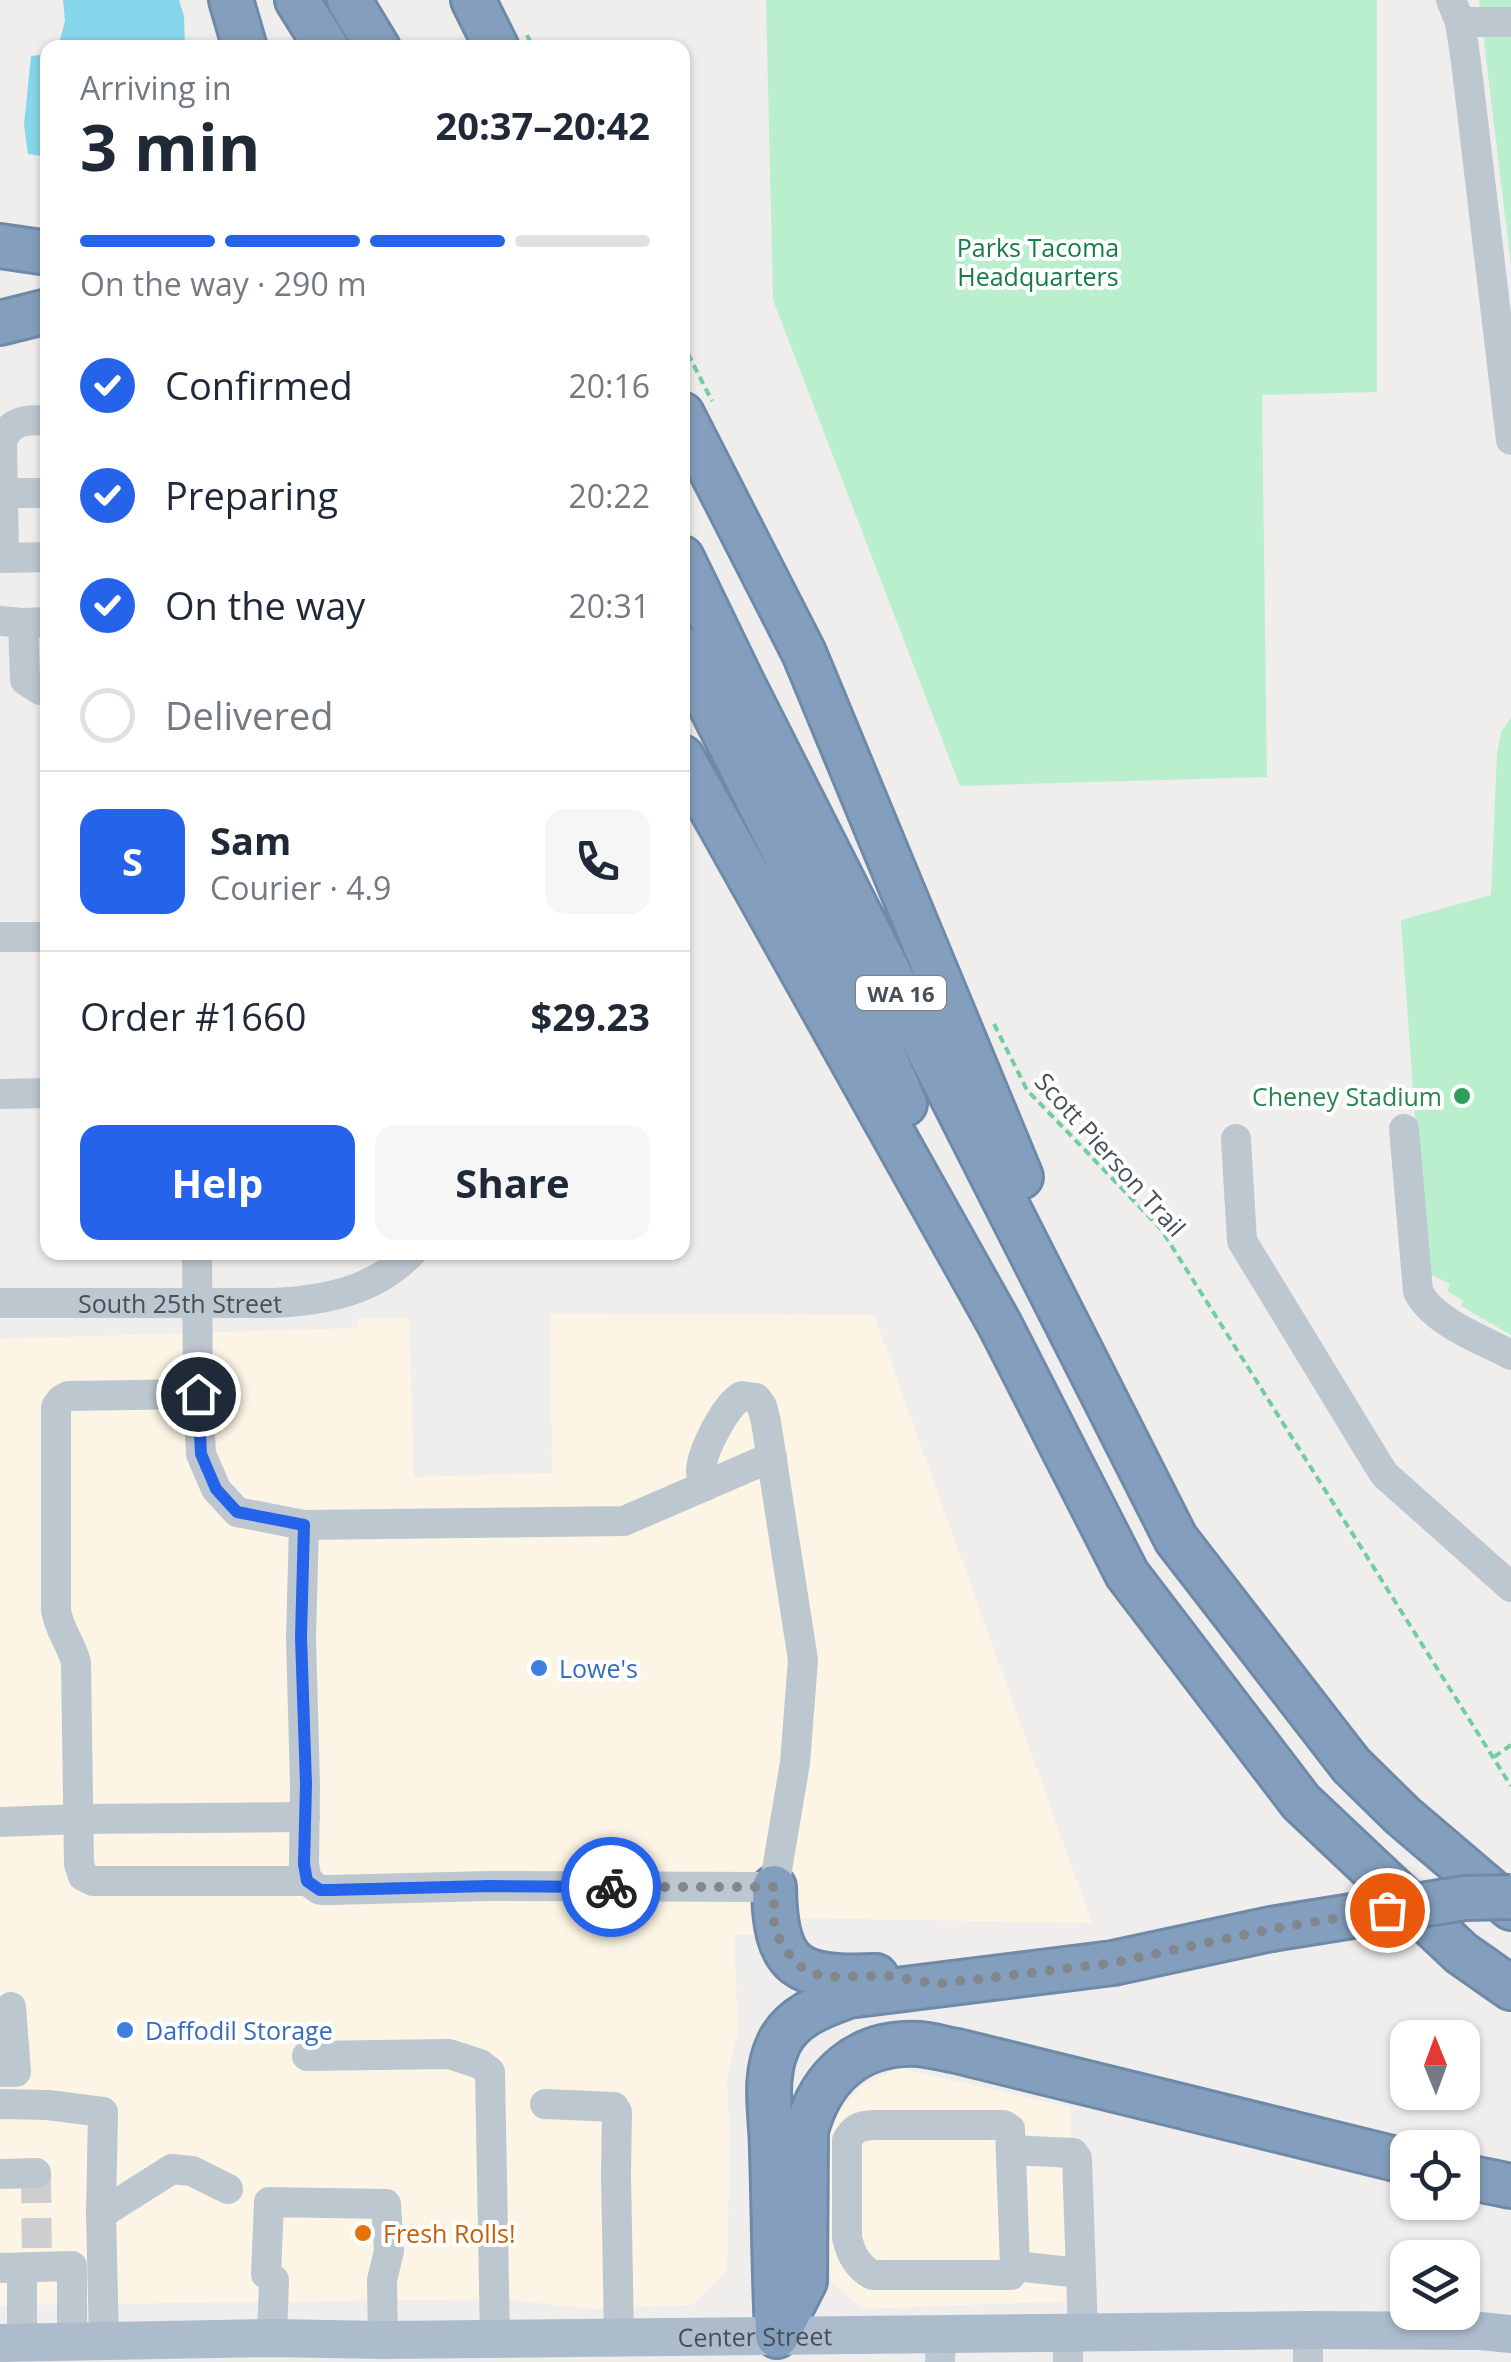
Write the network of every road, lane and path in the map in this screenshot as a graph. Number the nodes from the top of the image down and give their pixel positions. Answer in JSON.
{"nodes":[{"id":1,"x":231,"y":0,"type":"edge"},
{"id":2,"x":297,"y":0,"type":"edge"},
{"id":3,"x":349,"y":0,"type":"edge"},
{"id":4,"x":472,"y":0,"type":"edge"},
{"id":5,"x":1456,"y":11,"type":"edge"},
{"id":6,"x":1511,"y":22,"type":"edge"},
{"id":7,"x":244,"y":40,"type":"edge"},
{"id":8,"x":322,"y":40,"type":"edge"},
{"id":9,"x":373,"y":40,"type":"edge"},
{"id":10,"x":492,"y":40,"type":"edge"},
{"id":11,"x":0,"y":246,"type":"edge"},
{"id":12,"x":40,"y":252,"type":"edge"},
{"id":13,"x":40,"y":254,"type":"edge"},
{"id":14,"x":0,"y":260,"type":"edge"},
{"id":15,"x":0,"y":297,"type":"edge"},
{"id":16,"x":40,"y":299,"type":"edge"},
{"id":17,"x":40,"y":313,"type":"edge"},
{"id":18,"x":0,"y":323,"type":"edge"},
{"id":19,"x":690,"y":374,"type":"edge"},
{"id":20,"x":700,"y":413,"type":"edge"},
{"id":21,"x":40,"y":420,"type":"edge"},
{"id":22,"x":1511,"y":440,"type":"edge"},
{"id":23,"x":3,"y":493,"type":"junction"},
{"id":24,"x":40,"y":493,"type":"edge"},
{"id":25,"x":40,"y":557,"type":"edge"},
{"id":26,"x":690,"y":575,"type":"edge"},
{"id":27,"x":23,"y":622,"type":"edge"},
{"id":28,"x":690,"y":665,"type":"edge"},
{"id":29,"x":40,"y":690,"type":"edge"},
{"id":30,"x":690,"y":771,"type":"edge"},
{"id":31,"x":0,"y":937,"type":"edge"},
{"id":32,"x":40,"y":937,"type":"edge"},
{"id":33,"x":992,"y":1020,"type":"dead end"},
{"id":34,"x":40,"y":1093,"type":"edge"},
{"id":35,"x":0,"y":1094,"type":"edge"},
{"id":36,"x":1404,"y":1129,"type":"dead end"},
{"id":37,"x":1236,"y":1139,"type":"dead end"},
{"id":38,"x":197,"y":1260,"type":"edge"},
{"id":39,"x":403,"y":1260,"type":"edge"},
{"id":40,"x":0,"y":1303,"type":"edge"},
{"id":41,"x":198,"y":1303,"type":"junction"},
{"id":42,"x":1000,"y":1324,"type":"junction"},
{"id":43,"x":1511,"y":1355,"type":"edge"},
{"id":44,"x":198,"y":1394,"type":"junction"},
{"id":45,"x":1121,"y":1428,"type":"junction"},
{"id":46,"x":772,"y":1457,"type":"junction"},
{"id":47,"x":704,"y":1486,"type":"junction"},
{"id":48,"x":304,"y":1525,"type":"junction"},
{"id":49,"x":1511,"y":1587,"type":"edge"},
{"id":50,"x":1511,"y":1745,"type":"edge"},
{"id":51,"x":1493,"y":1757,"type":"junction"},
{"id":52,"x":1511,"y":1786,"type":"edge"},
{"id":53,"x":305,"y":1818,"type":"junction"},
{"id":54,"x":80,"y":1819,"type":"junction"},
{"id":55,"x":0,"y":1822,"type":"edge"},
{"id":56,"x":307,"y":1881,"type":"junction"},
{"id":57,"x":774,"y":1887,"type":"junction"},
{"id":58,"x":1511,"y":1897,"type":"edge"},
{"id":59,"x":1511,"y":1908,"type":"edge"},
{"id":60,"x":936,"y":1984,"type":"junction"},
{"id":61,"x":1511,"y":1988,"type":"edge"},
{"id":62,"x":11,"y":2007,"type":"dead end"},
{"id":63,"x":307,"y":2056,"type":"dead end"},
{"id":64,"x":0,"y":2072,"type":"edge"},
{"id":65,"x":0,"y":2104,"type":"edge"},
{"id":66,"x":545,"y":2104,"type":"dead end"},
{"id":67,"x":1012,"y":2150,"type":"junction"},
{"id":68,"x":1390,"y":2158,"type":"edge"},
{"id":69,"x":36,"y":2173,"type":"dead end"},
{"id":70,"x":0,"y":2174,"type":"edge"},
{"id":71,"x":1480,"y":2180,"type":"edge"},
{"id":72,"x":1511,"y":2186,"type":"edge"},
{"id":73,"x":228,"y":2189,"type":"dead end"},
{"id":74,"x":101,"y":2214,"type":"junction"},
{"id":75,"x":1016,"y":2266,"type":"junction"},
{"id":76,"x":11,"y":2268,"type":"edge"},
{"id":77,"x":1080,"y":2272,"type":"junction"},
{"id":78,"x":1511,"y":2334,"type":"edge"},
{"id":79,"x":272,"y":2338,"type":"junction"},
{"id":80,"x":88,"y":2340,"type":"junction"},
{"id":81,"x":11,"y":2342,"type":"edge"},
{"id":82,"x":1073,"y":2343,"type":"edge"},
{"id":83,"x":632,"y":2345,"type":"edge"},
{"id":84,"x":500,"y":2346,"type":"edge"},
{"id":85,"x":1308,"y":2346,"type":"edge"},
{"id":86,"x":395,"y":2347,"type":"edge"},
{"id":87,"x":940,"y":2348,"type":"edge"},
{"id":88,"x":777,"y":2349,"type":"edge"},
{"id":89,"x":232,"y":2350,"type":"edge"}],
"edges":[{"from":1,"to":7,"type":"highway"},
{"from":2,"to":8,"type":"highway"},
{"from":3,"to":9,"type":"highway"},
{"from":4,"to":10,"type":"highway"},
{"from":5,"to":6,"type":"street"},
{"from":5,"to":22,"type":"street"},
{"from":11,"to":12,"type":"highway"},
{"from":13,"to":14,"type":"highway"},
{"from":15,"to":16,"type":"highway"},
{"from":17,"to":18,"type":"highway"},
{"from":19,"to":20,"type":"path"},
{"from":20,"to":45,"type":"highway"},
{"from":21,"to":23,"type":"street"},
{"from":23,"to":24,"type":"street"},
{"from":23,"to":25,"type":"street"},
{"from":26,"to":45,"type":"highway","number":"WA 16"},
{"from":27,"to":29,"type":"street"},
{"from":28,"to":42,"type":"highway","number":"WA 16"},
{"from":30,"to":42,"type":"highway"},
{"from":31,"to":32,"type":"street"},
{"from":33,"to":51,"type":"path","name":"Scott Pierson Trail"},
{"from":34,"to":35,"type":"street"},
{"from":36,"to":43,"type":"street"},
{"from":37,"to":49,"type":"street"},
{"from":38,"to":41,"type":"street"},
{"from":39,"to":41,"type":"street","name":"South 25th Street"},
{"from":40,"to":41,"type":"street","name":"South 25th Street"},
{"from":41,"to":44,"type":"street"},
{"from":42,"to":61,"type":"highway","number":"WA 16"},
{"from":44,"to":48,"type":"street"},
{"from":44,"to":54,"type":"street"},
{"from":45,"to":59,"type":"highway","number":"WA 16"},
{"from":46,"to":47,"type":"street"},
{"from":46,"to":47,"type":"street"},
{"from":46,"to":57,"type":"street"},
{"from":47,"to":48,"type":"street"},
{"from":48,"to":53,"type":"street"},
{"from":50,"to":51,"type":"path"},
{"from":51,"to":52,"type":"path","name":"Scott Pierson Trail"},
{"from":53,"to":54,"type":"street"},
{"from":53,"to":56,"type":"street"},
{"from":54,"to":55,"type":"street"},
{"from":54,"to":56,"type":"street"},
{"from":56,"to":57,"type":"street"},
{"from":57,"to":60,"type":"highway"},
{"from":58,"to":60,"type":"highway","bridge":true},
{"from":60,"to":88,"type":"highway"},
{"from":62,"to":64,"type":"street"},
{"from":63,"to":84,"type":"street"},
{"from":65,"to":74,"type":"street"},
{"from":66,"to":83,"type":"street"},
{"from":67,"to":75,"type":"street"},
{"from":67,"to":75,"type":"street"},
{"from":67,"to":77,"type":"street"},
{"from":68,"to":88,"type":"highway"},
{"from":69,"to":70,"type":"street"},
{"from":71,"to":72,"type":"highway"},
{"from":73,"to":74,"type":"street"},
{"from":74,"to":80,"type":"street"},
{"from":75,"to":77,"type":"street"},
{"from":76,"to":80,"type":"street"},
{"from":76,"to":81,"type":"street"},
{"from":77,"to":82,"type":"street"},
{"from":78,"to":85,"type":"main road","name":"Center Street"},
{"from":79,"to":86,"type":"main road","name":"Center Street"},
{"from":79,"to":86,"type":"street"},
{"from":79,"to":89,"type":"main road","name":"Center Street"},
{"from":80,"to":81,"type":"main road","name":"Center Street"},
{"from":80,"to":89,"type":"main road","name":"Center Street"},
{"from":82,"to":85,"type":"main road","name":"Center Street"},
{"from":82,"to":87,"type":"main road","name":"Center Street"},
{"from":83,"to":84,"type":"main road","name":"Center Street"},
{"from":83,"to":88,"type":"main road","name":"Center Street"},
{"from":84,"to":86,"type":"main road","name":"Center Street"},
{"from":87,"to":88,"type":"main road","name":"Center Street"}]}
